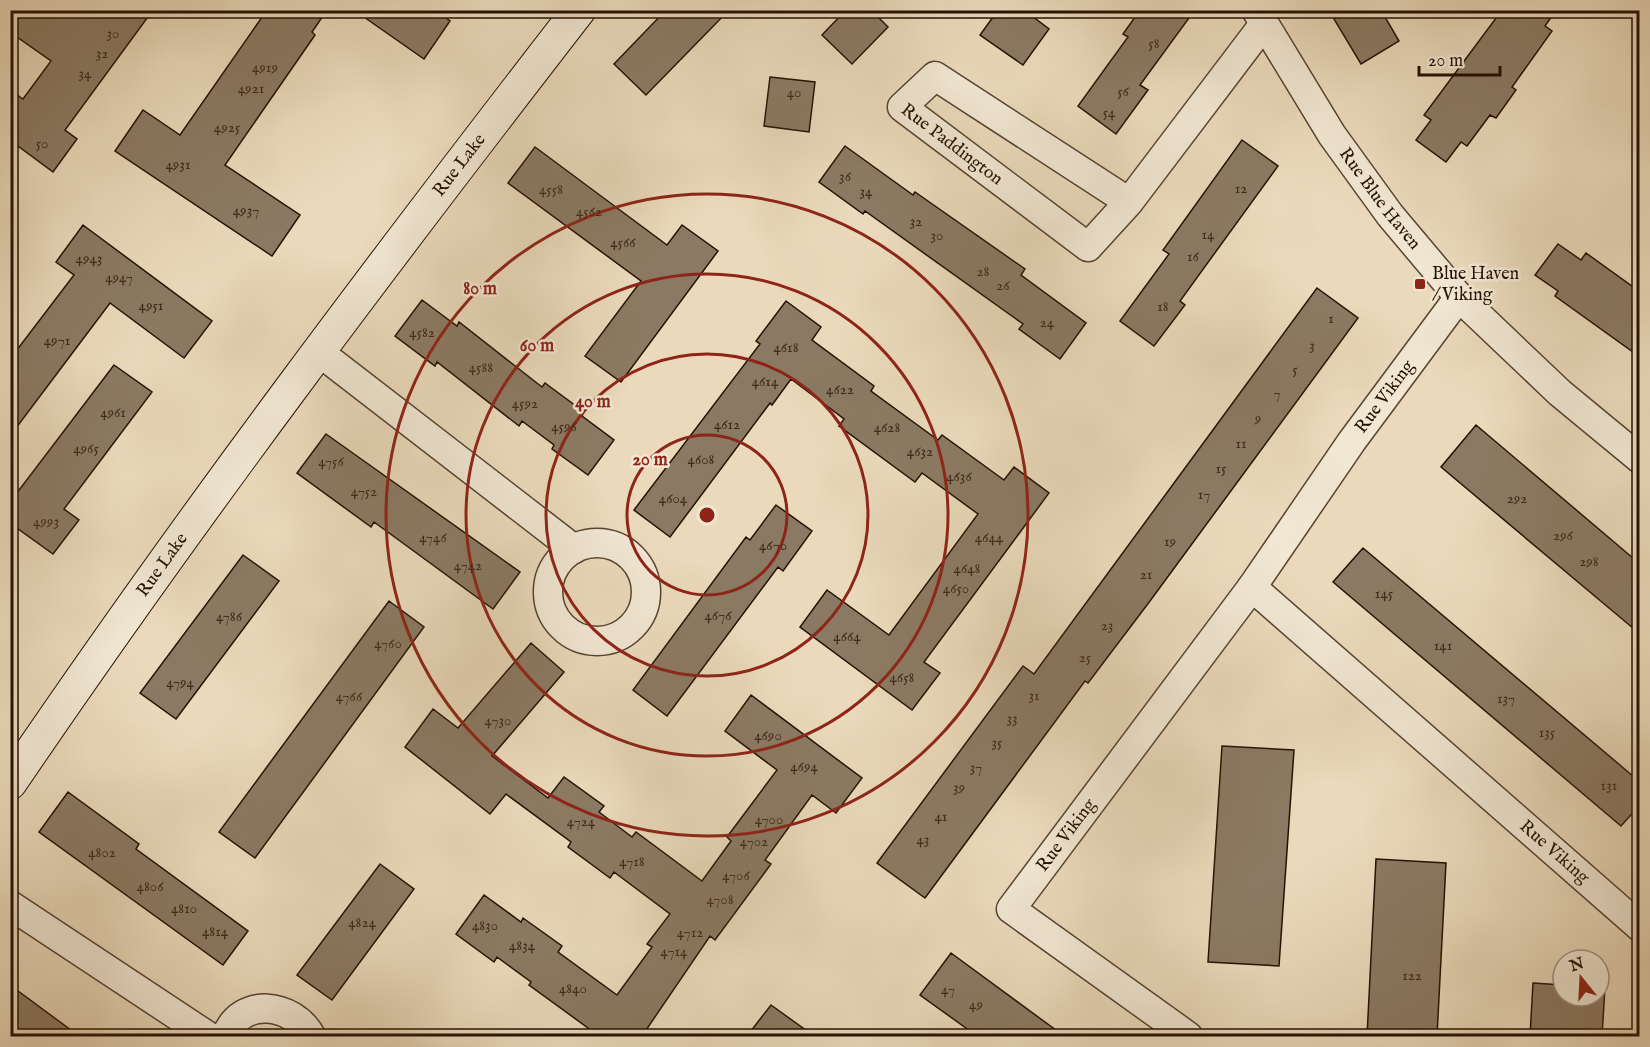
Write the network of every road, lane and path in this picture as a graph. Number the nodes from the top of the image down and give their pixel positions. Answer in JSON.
{"nodes":[{"id":1,"x":579,"y":10,"type":"edge"},
{"id":2,"x":1260,"y":17,"type":"edge"},
{"id":3,"x":1129,"y":202,"type":"junction"},
{"id":4,"x":1460,"y":297,"type":"junction"},
{"id":5,"x":319,"y":352,"type":"junction"},
{"id":6,"x":1640,"y":459,"type":"edge"},
{"id":7,"x":574,"y":549,"type":"dead end"},
{"id":8,"x":1252,"y":587,"type":"junction"},
{"id":9,"x":10,"y":783,"type":"edge"},
{"id":10,"x":10,"y":905,"type":"edge"},
{"id":11,"x":1640,"y":927,"type":"edge"},
{"id":12,"x":208,"y":1036,"type":"edge"},
{"id":13,"x":226,"y":1036,"type":"edge"},
{"id":14,"x":311,"y":1036,"type":"edge"},
{"id":15,"x":1188,"y":1036,"type":"edge"}],
"edges":[{"from":1,"to":5,"type":"street","name":"Rue Lake"},
{"from":2,"to":3,"type":"street","name":"Rue Paddington"},
{"from":2,"to":4,"type":"street","name":"Rue Blue Haven"},
{"from":3,"to":3,"type":"street","name":"Rue Paddington"},
{"from":4,"to":6,"type":"street","name":"Rue Blue Haven"},
{"from":4,"to":8,"type":"street","name":"Rue Viking"},
{"from":5,"to":7,"type":"street"},
{"from":5,"to":9,"type":"street","name":"Rue Lake"},
{"from":8,"to":11,"type":"street","name":"Rue Viking"},
{"from":8,"to":15,"type":"street","name":"Rue Viking"},
{"from":10,"to":12,"type":"street"},
{"from":13,"to":14,"type":"street"}]}
